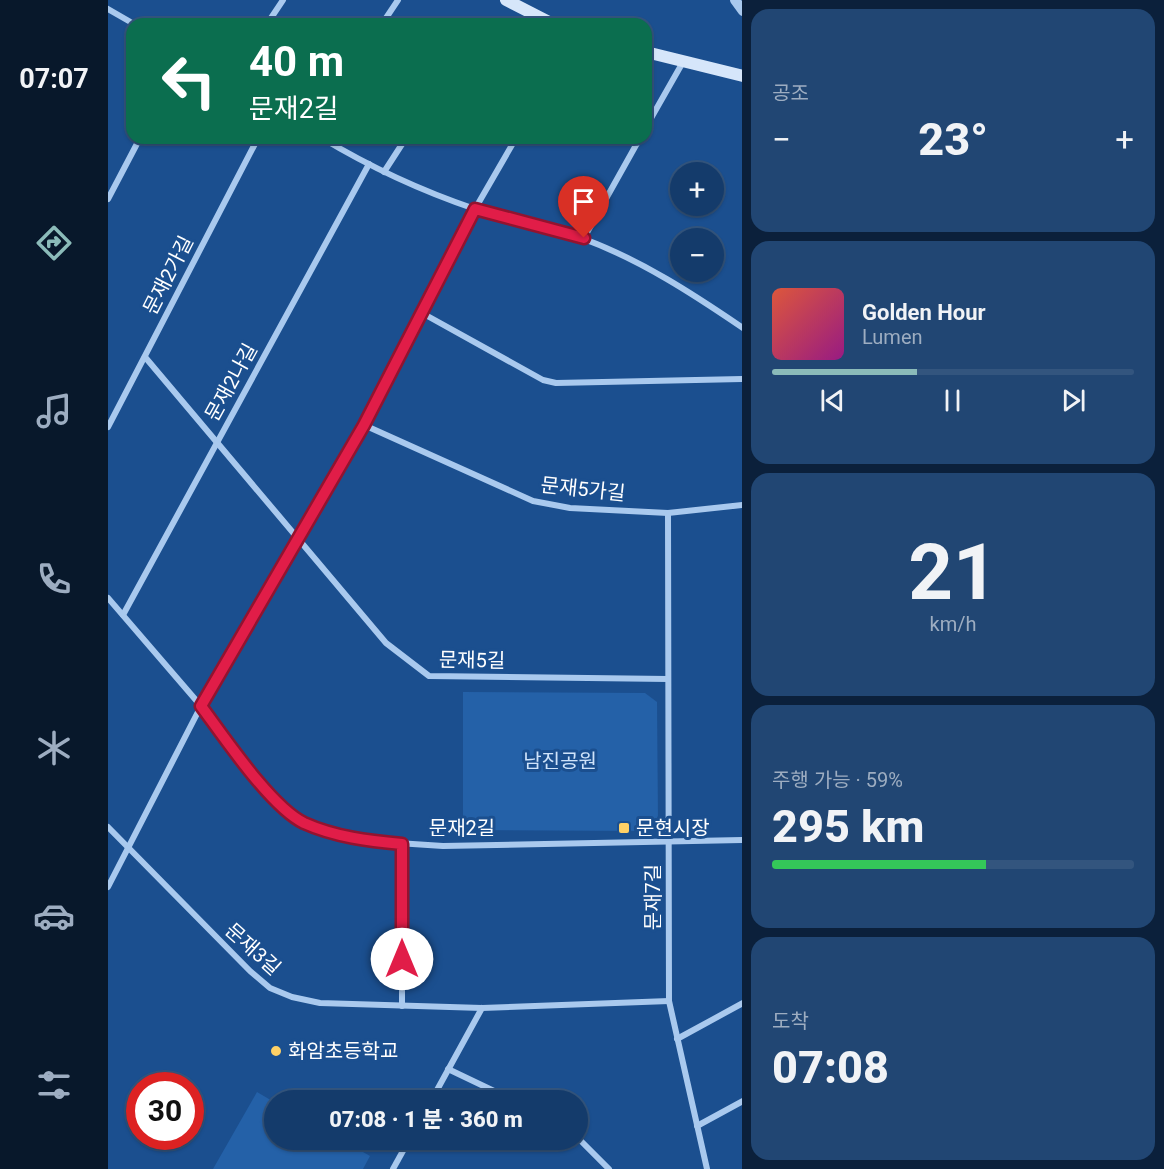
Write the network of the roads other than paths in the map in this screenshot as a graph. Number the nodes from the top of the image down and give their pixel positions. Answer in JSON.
{"nodes":[{"id":1,"x":283,"y":0,"type":"edge"},
{"id":2,"x":398,"y":0,"type":"edge"},
{"id":3,"x":506,"y":0,"type":"edge"},
{"id":4,"x":735,"y":0,"type":"edge"},
{"id":5,"x":108,"y":9,"type":"edge"},
{"id":6,"x":742,"y":12,"type":"edge"},
{"id":7,"x":271,"y":18,"type":"edge"},
{"id":8,"x":386,"y":18,"type":"edge"},
{"id":9,"x":541,"y":18,"type":"edge"},
{"id":10,"x":126,"y":19,"type":"edge"},
{"id":11,"x":652,"y":54,"type":"edge"},
{"id":12,"x":683,"y":62,"type":"junction"},
{"id":13,"x":742,"y":76,"type":"edge"},
{"id":14,"x":652,"y":116,"type":"edge"},
{"id":15,"x":137,"y":144,"type":"edge"},
{"id":16,"x":255,"y":144,"type":"edge"},
{"id":17,"x":333,"y":144,"type":"edge"},
{"id":18,"x":402,"y":144,"type":"edge"},
{"id":19,"x":513,"y":144,"type":"edge"},
{"id":20,"x":637,"y":144,"type":"edge"},
{"id":21,"x":369,"y":164,"type":"junction"},
{"id":22,"x":384,"y":172,"type":"junction"},
{"id":23,"x":108,"y":199,"type":"edge"},
{"id":24,"x":475,"y":209,"type":"junction"},
{"id":25,"x":584,"y":238,"type":"junction"},
{"id":26,"x":422,"y":313,"type":"junction"},
{"id":27,"x":742,"y":328,"type":"edge"},
{"id":28,"x":145,"y":357,"type":"junction"},
{"id":29,"x":742,"y":379,"type":"edge"},
{"id":30,"x":364,"y":425,"type":"junction"},
{"id":31,"x":108,"y":427,"type":"edge"},
{"id":32,"x":218,"y":441,"type":"junction"},
{"id":33,"x":742,"y":505,"type":"edge"},
{"id":34,"x":668,"y":513,"type":"junction"},
{"id":35,"x":298,"y":540,"type":"junction"},
{"id":36,"x":108,"y":598,"type":"edge"},
{"id":37,"x":123,"y":615,"type":"junction"},
{"id":38,"x":668,"y":679,"type":"junction"},
{"id":39,"x":201,"y":706,"type":"junction"},
{"id":40,"x":108,"y":827,"type":"edge"},
{"id":41,"x":742,"y":840,"type":"edge"},
{"id":42,"x":669,"y":842,"type":"junction"},
{"id":43,"x":402,"y":844,"type":"junction"},
{"id":44,"x":128,"y":850,"type":"junction"},
{"id":45,"x":108,"y":887,"type":"edge"},
{"id":46,"x":669,"y":1001,"type":"junction"},
{"id":47,"x":742,"y":1003,"type":"edge"},
{"id":48,"x":402,"y":1005,"type":"junction"},
{"id":49,"x":482,"y":1008,"type":"junction"},
{"id":50,"x":677,"y":1039,"type":"junction"},
{"id":51,"x":448,"y":1069,"type":"junction"},
{"id":52,"x":436,"y":1090,"type":"edge"},
{"id":53,"x":492,"y":1090,"type":"edge"},
{"id":54,"x":742,"y":1101,"type":"edge"},
{"id":55,"x":697,"y":1126,"type":"junction"},
{"id":56,"x":588,"y":1148,"type":"edge"},
{"id":57,"x":403,"y":1150,"type":"edge"},
{"id":58,"x":393,"y":1169,"type":"edge"},
{"id":59,"x":609,"y":1169,"type":"edge"},
{"id":60,"x":706,"y":1169,"type":"edge"}],
"edges":[{"from":1,"to":7,"type":"street"},
{"from":2,"to":8,"type":"street"},
{"from":3,"to":9,"type":"main road"},
{"from":4,"to":6,"type":"street"},
{"from":5,"to":10,"type":"street"},
{"from":11,"to":12,"type":"main road"},
{"from":12,"to":13,"type":"main road"},
{"from":12,"to":14,"type":"street"},
{"from":15,"to":23,"type":"street"},
{"from":16,"to":28,"type":"street","name":"문재2가길"},
{"from":17,"to":21,"type":"street"},
{"from":18,"to":22,"type":"street"},
{"from":19,"to":24,"type":"street"},
{"from":20,"to":25,"type":"street"},
{"from":21,"to":22,"type":"street"},
{"from":21,"to":32,"type":"street","name":"문재2나길"},
{"from":22,"to":24,"type":"street"},
{"from":24,"to":25,"type":"street"},
{"from":24,"to":26,"type":"street"},
{"from":25,"to":27,"type":"street"},
{"from":26,"to":29,"type":"street"},
{"from":26,"to":30,"type":"street"},
{"from":28,"to":31,"type":"street","name":"문재2가길"},
{"from":28,"to":32,"type":"street","name":"문재5길"},
{"from":30,"to":34,"type":"street","name":"문재5가길"},
{"from":30,"to":35,"type":"street"},
{"from":32,"to":35,"type":"street","name":"문재5길"},
{"from":32,"to":37,"type":"street","name":"문재2나길"},
{"from":33,"to":34,"type":"street","name":"문재5가길"},
{"from":34,"to":38,"type":"street","name":"문재7길"},
{"from":35,"to":38,"type":"street","name":"문재5길"},
{"from":35,"to":39,"type":"street"},
{"from":36,"to":37,"type":"street","name":"문재2길"},
{"from":37,"to":39,"type":"street","name":"문재2길"},
{"from":38,"to":42,"type":"street","name":"문재7길"},
{"from":39,"to":43,"type":"street","name":"문재2길"},
{"from":39,"to":44,"type":"street"},
{"from":40,"to":44,"type":"street","name":"문재3길"},
{"from":41,"to":42,"type":"street","name":"문재2길"},
{"from":42,"to":43,"type":"street","name":"문재2길"},
{"from":42,"to":46,"type":"street","name":"문재7길"},
{"from":43,"to":48,"type":"street"},
{"from":44,"to":45,"type":"street"},
{"from":44,"to":48,"type":"street","name":"문재3길"},
{"from":46,"to":49,"type":"street","name":"문재3길"},
{"from":46,"to":50,"type":"street","name":"문재7길"},
{"from":47,"to":50,"type":"street"},
{"from":48,"to":49,"type":"street","name":"문재3길"},
{"from":49,"to":51,"type":"street"},
{"from":50,"to":55,"type":"street","name":"문재7길"},
{"from":51,"to":52,"type":"street"},
{"from":51,"to":53,"type":"street"},
{"from":54,"to":55,"type":"street"},
{"from":55,"to":60,"type":"street","name":"문재7길"},
{"from":56,"to":59,"type":"street"},
{"from":57,"to":58,"type":"street"}]}
